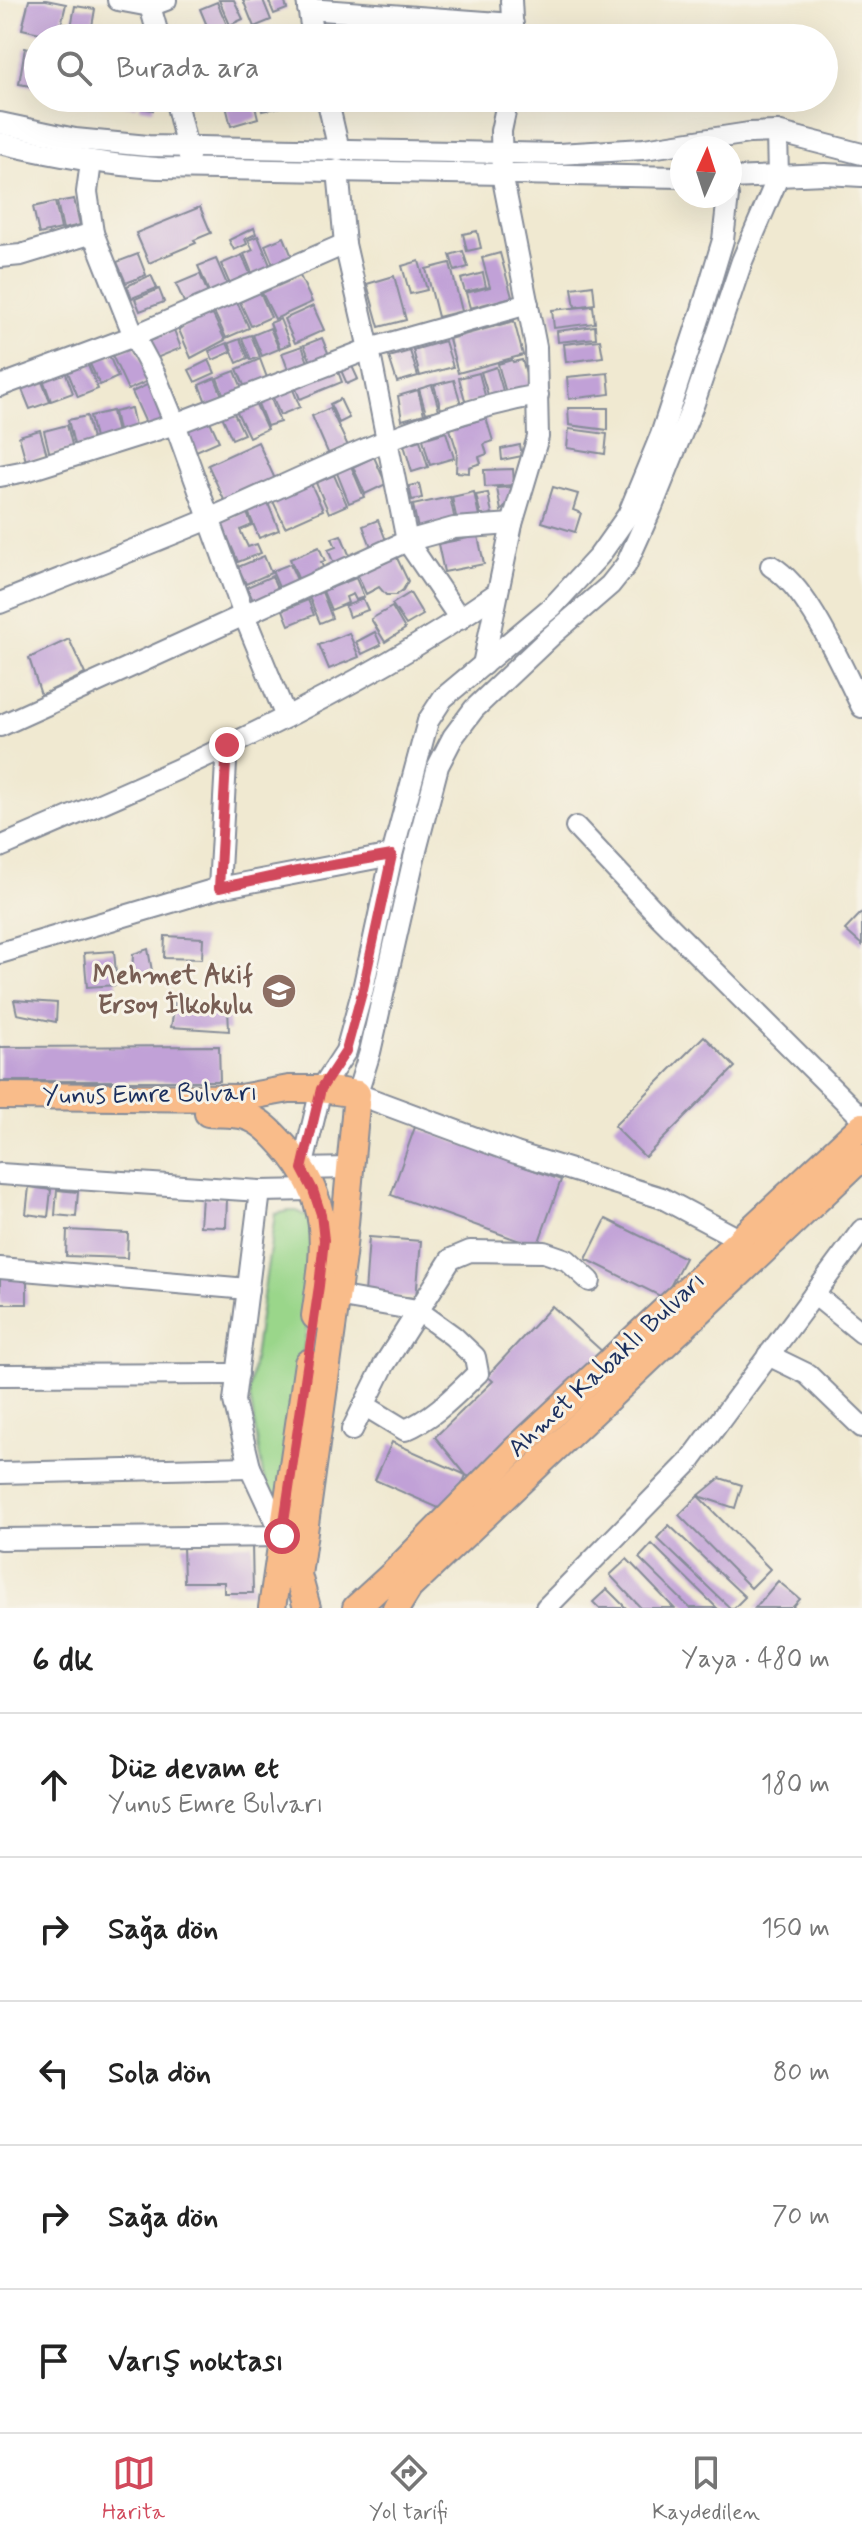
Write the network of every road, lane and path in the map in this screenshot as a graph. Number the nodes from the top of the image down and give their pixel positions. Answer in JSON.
{"nodes":[{"id":1,"x":118,"y":0,"type":"edge"},
{"id":2,"x":511,"y":0,"type":"edge"},
{"id":3,"x":158,"y":3,"type":"edge"},
{"id":4,"x":307,"y":4,"type":"edge"},
{"id":5,"x":159,"y":24,"type":"edge"},
{"id":6,"x":311,"y":24,"type":"edge"},
{"id":7,"x":460,"y":24,"type":"edge"},
{"id":8,"x":513,"y":24,"type":"edge"},
{"id":9,"x":179,"y":112,"type":"edge"},
{"id":10,"x":330,"y":112,"type":"edge"},
{"id":11,"x":505,"y":112,"type":"edge"},
{"id":12,"x":0,"y":123,"type":"edge"},
{"id":13,"x":777,"y":132,"type":"junction"},
{"id":14,"x":742,"y":139,"type":"edge"},
{"id":15,"x":0,"y":143,"type":"edge"},
{"id":16,"x":670,"y":146,"type":"edge"},
{"id":17,"x":188,"y":147,"type":"junction"},
{"id":18,"x":501,"y":153,"type":"junction"},
{"id":19,"x":862,"y":154,"type":"edge"},
{"id":20,"x":339,"y":160,"type":"junction"},
{"id":21,"x":91,"y":162,"type":"junction"},
{"id":22,"x":191,"y":168,"type":"junction"},
{"id":23,"x":502,"y":174,"type":"junction"},
{"id":24,"x":862,"y":176,"type":"edge"},
{"id":25,"x":670,"y":177,"type":"edge"},
{"id":26,"x":778,"y":177,"type":"junction"},
{"id":27,"x":742,"y":178,"type":"edge"},
{"id":28,"x":727,"y":208,"type":"edge"},
{"id":29,"x":93,"y":233,"type":"junction"},
{"id":30,"x":345,"y":244,"type":"junction"},
{"id":31,"x":0,"y":257,"type":"edge"},
{"id":32,"x":528,"y":304,"type":"junction"},
{"id":33,"x":134,"y":336,"type":"junction"},
{"id":34,"x":369,"y":349,"type":"junction"},
{"id":35,"x":0,"y":386,"type":"edge"},
{"id":36,"x":538,"y":395,"type":"junction"},
{"id":37,"x":175,"y":424,"type":"junction"},
{"id":38,"x":385,"y":439,"type":"junction"},
{"id":39,"x":0,"y":476,"type":"edge"},
{"id":40,"x":208,"y":519,"type":"junction"},
{"id":41,"x":512,"y":524,"type":"junction"},
{"id":42,"x":407,"y":541,"type":"junction"},
{"id":43,"x":771,"y":566,"type":"dead end"},
{"id":44,"x":497,"y":593,"type":"junction"},
{"id":45,"x":0,"y":603,"type":"edge"},
{"id":46,"x":244,"y":615,"type":"junction"},
{"id":47,"x":460,"y":619,"type":"junction"},
{"id":48,"x":483,"y":665,"type":"junction"},
{"id":49,"x":862,"y":707,"type":"edge"},
{"id":50,"x":286,"y":717,"type":"junction"},
{"id":51,"x":0,"y":726,"type":"edge"},
{"id":52,"x":227,"y":745,"type":"junction"},
{"id":53,"x":576,"y":827,"type":"dead end"},
{"id":54,"x":0,"y":847,"type":"edge"},
{"id":55,"x":392,"y":855,"type":"junction"},
{"id":56,"x":219,"y":888,"type":"junction"},
{"id":57,"x":0,"y":953,"type":"edge"},
{"id":58,"x":321,"y":1089,"type":"junction"},
{"id":59,"x":357,"y":1094,"type":"junction"},
{"id":60,"x":0,"y":1096,"type":"edge"},
{"id":61,"x":0,"y":1112,"type":"edge"},
{"id":62,"x":862,"y":1118,"type":"edge"},
{"id":63,"x":862,"y":1126,"type":"edge"},
{"id":64,"x":862,"y":1157,"type":"edge"},
{"id":65,"x":350,"y":1168,"type":"junction"},
{"id":66,"x":0,"y":1174,"type":"edge"},
{"id":67,"x":307,"y":1179,"type":"junction"},
{"id":68,"x":260,"y":1191,"type":"junction"},
{"id":69,"x":862,"y":1230,"type":"edge"},
{"id":70,"x":741,"y":1240,"type":"junction"},
{"id":71,"x":0,"y":1268,"type":"edge"},
{"id":72,"x":590,"y":1281,"type":"dead end"},
{"id":73,"x":248,"y":1289,"type":"junction"},
{"id":74,"x":814,"y":1294,"type":"junction"},
{"id":75,"x":336,"y":1296,"type":"junction"},
{"id":76,"x":417,"y":1310,"type":"junction"},
{"id":77,"x":862,"y":1333,"type":"edge"},
{"id":78,"x":768,"y":1355,"type":"junction"},
{"id":79,"x":238,"y":1374,"type":"junction"},
{"id":80,"x":0,"y":1375,"type":"edge"},
{"id":81,"x":364,"y":1405,"type":"junction"},
{"id":82,"x":862,"y":1427,"type":"edge"},
{"id":83,"x":352,"y":1430,"type":"dead end"},
{"id":84,"x":250,"y":1467,"type":"junction"},
{"id":85,"x":0,"y":1473,"type":"edge"},
{"id":86,"x":282,"y":1536,"type":"junction"},
{"id":87,"x":0,"y":1539,"type":"edge"},
{"id":88,"x":272,"y":1608,"type":"edge"},
{"id":89,"x":307,"y":1608,"type":"edge"},
{"id":90,"x":356,"y":1608,"type":"edge"},
{"id":91,"x":396,"y":1608,"type":"edge"},
{"id":92,"x":546,"y":1608,"type":"edge"}],
"edges":[{"from":1,"to":3,"type":"street"},
{"from":2,"to":8,"type":"street"},
{"from":3,"to":5,"type":"street"},
{"from":4,"to":6,"type":"street"},
{"from":4,"to":7,"type":"street"},
{"from":9,"to":17,"type":"street"},
{"from":10,"to":20,"type":"street"},
{"from":11,"to":18,"type":"street"},
{"from":12,"to":17,"type":"street"},
{"from":13,"to":14,"type":"street"},
{"from":13,"to":19,"type":"street"},
{"from":13,"to":26,"type":"street"},
{"from":15,"to":21,"type":"street"},
{"from":16,"to":18,"type":"street"},
{"from":17,"to":20,"type":"street"},
{"from":17,"to":22,"type":"street"},
{"from":18,"to":20,"type":"street"},
{"from":18,"to":23,"type":"street"},
{"from":20,"to":22,"type":"street"},
{"from":20,"to":23,"type":"street"},
{"from":20,"to":30,"type":"street"},
{"from":21,"to":22,"type":"street"},
{"from":21,"to":29,"type":"street"},
{"from":23,"to":25,"type":"street"},
{"from":23,"to":32,"type":"street"},
{"from":24,"to":26,"type":"street"},
{"from":26,"to":27,"type":"street"},
{"from":26,"to":59,"type":"street"},
{"from":28,"to":48,"type":"street"},
{"from":29,"to":31,"type":"street"},
{"from":29,"to":33,"type":"street"},
{"from":30,"to":33,"type":"street"},
{"from":30,"to":34,"type":"street"},
{"from":32,"to":34,"type":"street"},
{"from":32,"to":36,"type":"street"},
{"from":33,"to":35,"type":"street"},
{"from":33,"to":37,"type":"street"},
{"from":34,"to":37,"type":"street"},
{"from":34,"to":38,"type":"street"},
{"from":36,"to":38,"type":"street"},
{"from":36,"to":41,"type":"street"},
{"from":37,"to":39,"type":"street"},
{"from":37,"to":40,"type":"street"},
{"from":38,"to":40,"type":"street"},
{"from":38,"to":42,"type":"street"},
{"from":40,"to":45,"type":"street"},
{"from":40,"to":46,"type":"street"},
{"from":41,"to":42,"type":"street"},
{"from":41,"to":44,"type":"street"},
{"from":42,"to":46,"type":"street"},
{"from":42,"to":47,"type":"street"},
{"from":43,"to":49,"type":"street"},
{"from":44,"to":47,"type":"street"},
{"from":44,"to":48,"type":"street"},
{"from":46,"to":50,"type":"street"},
{"from":46,"to":51,"type":"street"},
{"from":47,"to":50,"type":"street"},
{"from":48,"to":55,"type":"street"},
{"from":50,"to":52,"type":"street"},
{"from":52,"to":54,"type":"street"},
{"from":52,"to":56,"type":"street"},
{"from":53,"to":62,"type":"street"},
{"from":55,"to":56,"type":"street"},
{"from":55,"to":58,"type":"street"},
{"from":56,"to":57,"type":"street"},
{"from":58,"to":59,"type":"main road","name":"Yunus Emre Bulvarı"},
{"from":58,"to":60,"type":"main road","name":"Yunus Emre Bulvarı"},
{"from":58,"to":67,"type":"street"},
{"from":59,"to":65,"type":"main road"},
{"from":59,"to":70,"type":"street"},
{"from":61,"to":67,"type":"main road","name":"Yunus Emre Bulvarı"},
{"from":63,"to":70,"type":"main road","name":"Ahmet Kabaklı Bulvarı"},
{"from":64,"to":91,"type":"main road","name":"Ahmet Kabaklı Bulvarı"},
{"from":65,"to":67,"type":"street"},
{"from":65,"to":75,"type":"main road"},
{"from":66,"to":68,"type":"street"},
{"from":67,"to":68,"type":"street"},
{"from":67,"to":86,"type":"main road","name":"Yunus Emre Bulvarı"},
{"from":68,"to":73,"type":"street"},
{"from":69,"to":74,"type":"street"},
{"from":70,"to":90,"type":"main road","name":"Ahmet Kabaklı Bulvarı"},
{"from":71,"to":73,"type":"street"},
{"from":72,"to":76,"type":"street"},
{"from":73,"to":79,"type":"street"},
{"from":74,"to":77,"type":"street"},
{"from":74,"to":78,"type":"street"},
{"from":75,"to":76,"type":"street"},
{"from":75,"to":89,"type":"main road"},
{"from":76,"to":81,"type":"street"},
{"from":76,"to":81,"type":"street"},
{"from":78,"to":82,"type":"street"},
{"from":78,"to":92,"type":"street"},
{"from":79,"to":80,"type":"street"},
{"from":79,"to":84,"type":"street"},
{"from":81,"to":83,"type":"street"},
{"from":84,"to":85,"type":"street"},
{"from":84,"to":86,"type":"street"},
{"from":86,"to":87,"type":"street"},
{"from":86,"to":88,"type":"main road","name":"Yunus Emre Bulvarı"}]}
